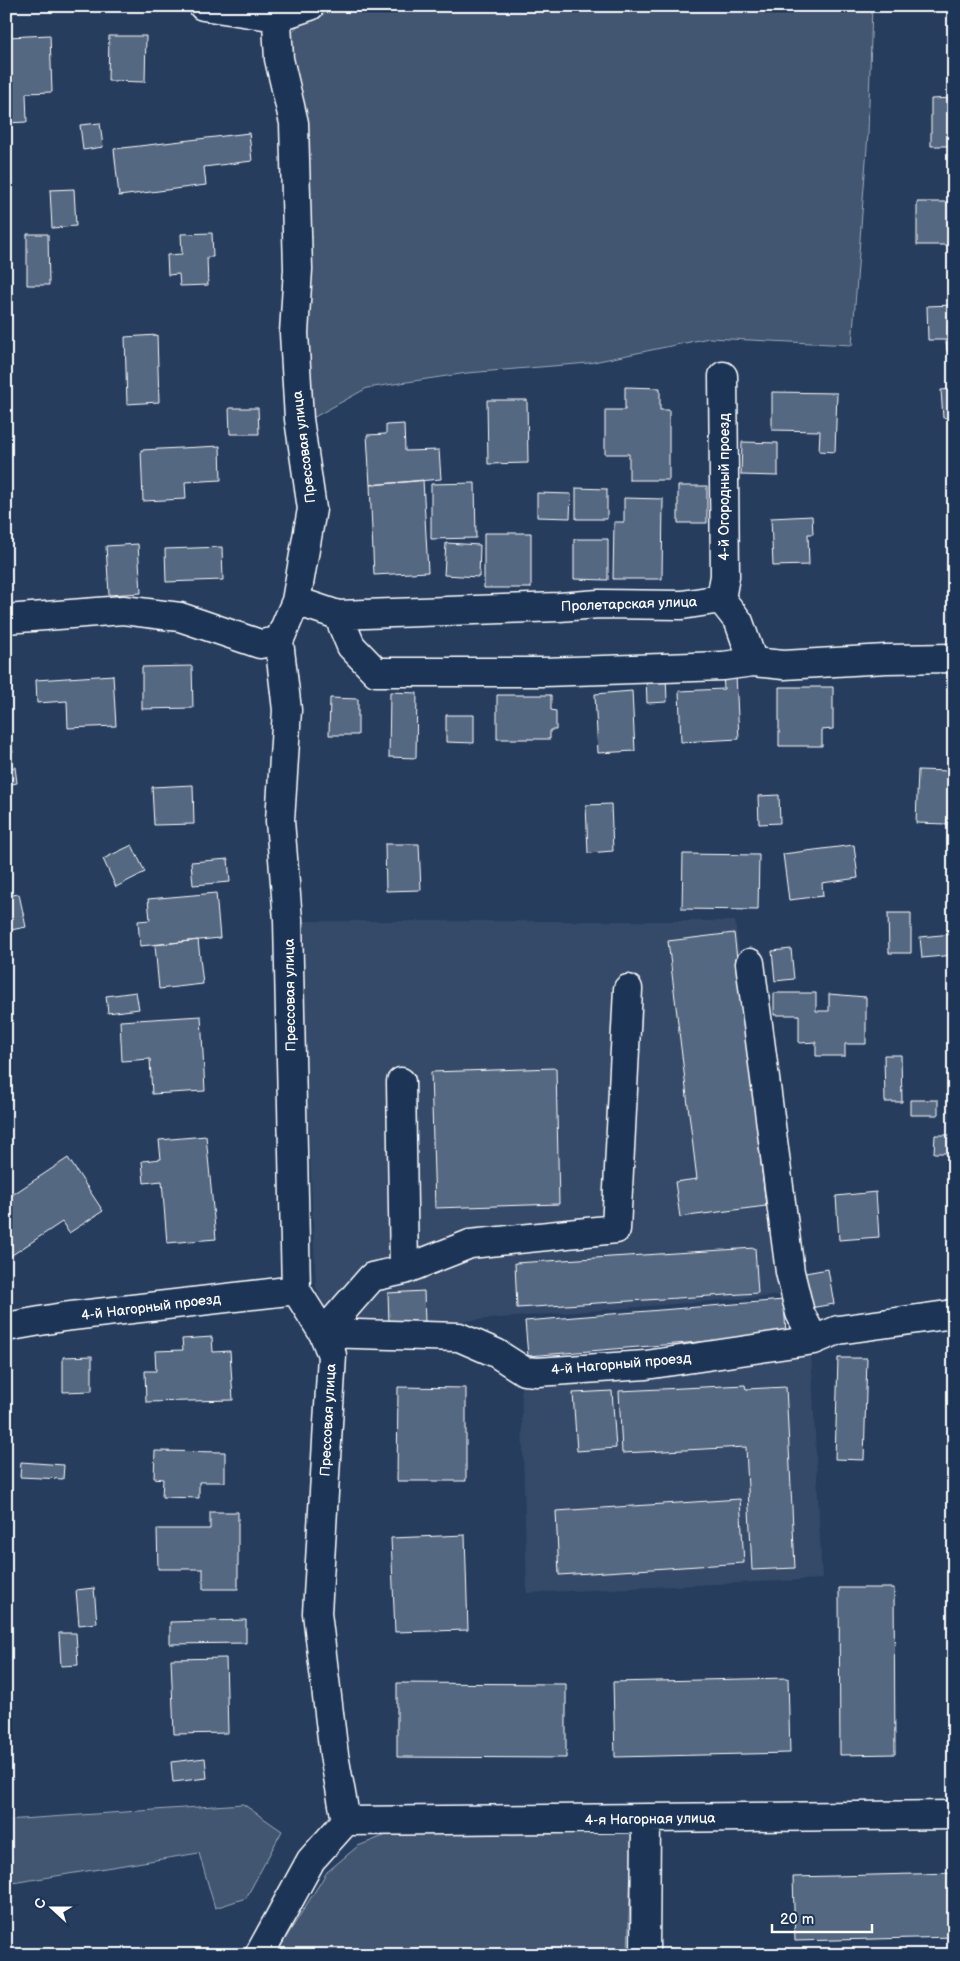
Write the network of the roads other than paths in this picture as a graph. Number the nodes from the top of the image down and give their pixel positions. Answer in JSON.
{"nodes":[{"id":1,"x":203,"y":6,"type":"edge"},
{"id":2,"x":310,"y":6,"type":"edge"},
{"id":3,"x":277,"y":12,"type":"edge"},
{"id":4,"x":724,"y":376,"type":"dead end"},
{"id":5,"x":721,"y":599,"type":"junction"},
{"id":6,"x":296,"y":601,"type":"junction"},
{"id":7,"x":338,"y":615,"type":"junction"},
{"id":8,"x":6,"y":619,"type":"edge"},
{"id":9,"x":279,"y":641,"type":"junction"},
{"id":10,"x":954,"y":658,"type":"edge"},
{"id":11,"x":753,"y":662,"type":"junction"},
{"id":12,"x":750,"y":963,"type":"dead end"},
{"id":13,"x":628,"y":989,"type":"dead end"},
{"id":14,"x":401,"y":1082,"type":"dead end"},
{"id":15,"x":404,"y":1270,"type":"junction"},
{"id":16,"x":296,"y":1290,"type":"junction"},
{"id":17,"x":954,"y":1314,"type":"edge"},
{"id":18,"x":6,"y":1327,"type":"edge"},
{"id":19,"x":323,"y":1333,"type":"junction"},
{"id":20,"x":814,"y":1340,"type":"junction"},
{"id":21,"x":954,"y":1815,"type":"edge"},
{"id":22,"x":646,"y":1819,"type":"junction"},
{"id":23,"x":346,"y":1821,"type":"junction"},
{"id":24,"x":259,"y":1955,"type":"edge"},
{"id":25,"x":645,"y":1955,"type":"edge"}],
"edges":[{"from":1,"to":3,"type":"street"},
{"from":2,"to":3,"type":"street"},
{"from":3,"to":6,"type":"street","name":"Прессовая улица"},
{"from":4,"to":5,"type":"street","name":"4-й Огородный проезд"},
{"from":5,"to":7,"type":"street","name":"Пролетарская улица"},
{"from":5,"to":11,"type":"street"},
{"from":6,"to":7,"type":"street","name":"Пролетарская улица"},
{"from":6,"to":9,"type":"street","name":"Прессовая улица"},
{"from":7,"to":11,"type":"street"},
{"from":8,"to":9,"type":"street"},
{"from":9,"to":16,"type":"street","name":"Прессовая улица"},
{"from":10,"to":11,"type":"street"},
{"from":12,"to":20,"type":"street"},
{"from":13,"to":15,"type":"street"},
{"from":14,"to":15,"type":"street"},
{"from":15,"to":19,"type":"street"},
{"from":16,"to":18,"type":"street","name":"4-й Нагорный проезд"},
{"from":16,"to":19,"type":"street","name":"Прессовая улица"},
{"from":17,"to":20,"type":"street","name":"4-й Нагорный проезд"},
{"from":19,"to":20,"type":"street","name":"4-й Нагорный проезд"},
{"from":19,"to":23,"type":"street","name":"Прессовая улица"},
{"from":21,"to":22,"type":"street","name":"4-я Нагорная улица"},
{"from":22,"to":23,"type":"street","name":"4-я Нагорная улица"},
{"from":22,"to":25,"type":"street"},
{"from":23,"to":24,"type":"street"}]}
